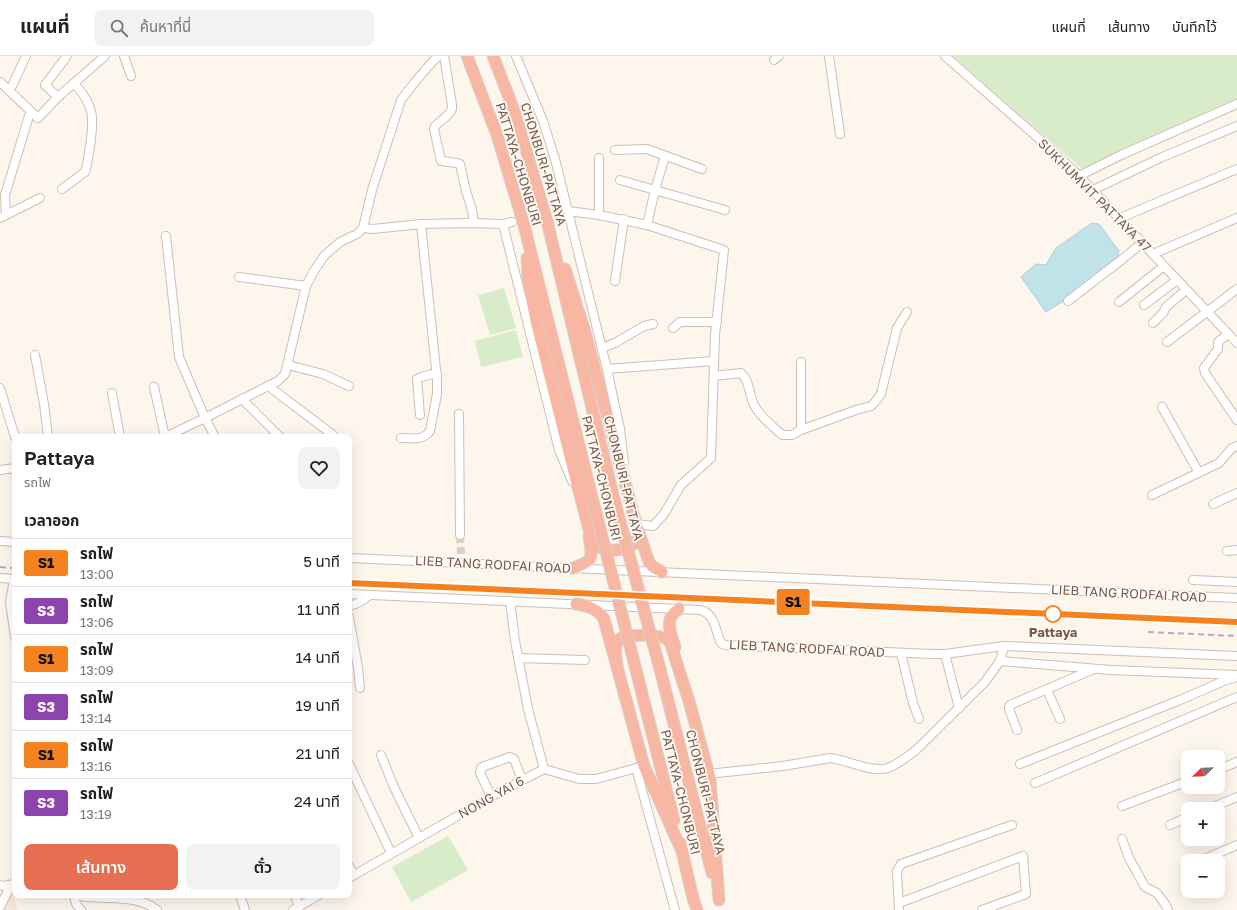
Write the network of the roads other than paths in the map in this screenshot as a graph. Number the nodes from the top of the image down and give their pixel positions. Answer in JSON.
{"nodes":[{"id":1,"x":26,"y":56,"type":"edge"},
{"id":2,"x":67,"y":56,"type":"edge"},
{"id":3,"x":105,"y":56,"type":"edge"},
{"id":4,"x":124,"y":56,"type":"edge"},
{"id":5,"x":439,"y":56,"type":"edge"},
{"id":6,"x":444,"y":56,"type":"edge"},
{"id":7,"x":467,"y":56,"type":"edge"},
{"id":8,"x":493,"y":56,"type":"edge"},
{"id":9,"x":516,"y":56,"type":"edge"},
{"id":10,"x":829,"y":56,"type":"edge"},
{"id":11,"x":945,"y":56,"type":"edge"},
{"id":12,"x":131,"y":76,"type":"dead end"},
{"id":13,"x":0,"y":82,"type":"edge"},
{"id":14,"x":74,"y":83,"type":"junction"},
{"id":15,"x":8,"y":90,"type":"junction"},
{"id":16,"x":58,"y":97,"type":"junction"},
{"id":17,"x":1237,"y":104,"type":"edge"},
{"id":18,"x":31,"y":112,"type":"junction"},
{"id":19,"x":1237,"y":126,"type":"edge"},
{"id":20,"x":840,"y":134,"type":"dead end"},
{"id":21,"x":615,"y":150,"type":"dead end"},
{"id":22,"x":665,"y":156,"type":"junction"},
{"id":23,"x":599,"y":158,"type":"dead end"},
{"id":24,"x":702,"y":169,"type":"dead end"},
{"id":25,"x":1237,"y":169,"type":"edge"},
{"id":26,"x":1079,"y":176,"type":"junction"},
{"id":27,"x":620,"y":180,"type":"dead end"},
{"id":28,"x":62,"y":189,"type":"dead end"},
{"id":29,"x":655,"y":190,"type":"junction"},
{"id":30,"x":1093,"y":190,"type":"junction"},
{"id":31,"x":40,"y":198,"type":"dead end"},
{"id":32,"x":724,"y":210,"type":"dead end"},
{"id":33,"x":568,"y":211,"type":"junction"},
{"id":34,"x":599,"y":215,"type":"junction"},
{"id":35,"x":3,"y":216,"type":"edge"},
{"id":36,"x":1120,"y":218,"type":"junction"},
{"id":37,"x":1237,"y":218,"type":"edge"},
{"id":38,"x":624,"y":219,"type":"junction"},
{"id":39,"x":512,"y":222,"type":"tunnel mouth"},
{"id":40,"x":547,"y":222,"type":"junction"},
{"id":41,"x":474,"y":223,"type":"junction"},
{"id":42,"x":421,"y":224,"type":"junction"},
{"id":43,"x":503,"y":224,"type":"junction"},
{"id":44,"x":524,"y":225,"type":"junction"},
{"id":45,"x":647,"y":225,"type":"junction"},
{"id":46,"x":363,"y":228,"type":"junction"},
{"id":47,"x":166,"y":236,"type":"dead end"},
{"id":48,"x":1142,"y":243,"type":"junction"},
{"id":49,"x":1153,"y":254,"type":"junction"},
{"id":50,"x":1164,"y":266,"type":"junction"},
{"id":51,"x":240,"y":277,"type":"dead end"},
{"id":52,"x":1177,"y":280,"type":"junction"},
{"id":53,"x":615,"y":281,"type":"dead end"},
{"id":54,"x":306,"y":286,"type":"junction"},
{"id":55,"x":1237,"y":289,"type":"edge"},
{"id":56,"x":1186,"y":290,"type":"junction"},
{"id":57,"x":1068,"y":301,"type":"dead end"},
{"id":58,"x":1119,"y":302,"type":"dead end"},
{"id":59,"x":1144,"y":305,"type":"dead end"},
{"id":60,"x":1207,"y":311,"type":"junction"},
{"id":61,"x":907,"y":312,"type":"dead end"},
{"id":62,"x":717,"y":322,"type":"junction"},
{"id":63,"x":1153,"y":323,"type":"dead end"},
{"id":64,"x":653,"y":324,"type":"dead end"},
{"id":65,"x":674,"y":328,"type":"dead end"},
{"id":66,"x":1228,"y":334,"type":"junction"},
{"id":67,"x":1167,"y":342,"type":"dead end"},
{"id":68,"x":1237,"y":343,"type":"edge"},
{"id":69,"x":602,"y":348,"type":"junction"},
{"id":70,"x":35,"y":355,"type":"dead end"},
{"id":71,"x":714,"y":361,"type":"junction"},
{"id":72,"x":801,"y":362,"type":"dead end"},
{"id":73,"x":288,"y":365,"type":"junction"},
{"id":74,"x":607,"y":369,"type":"junction"},
{"id":75,"x":437,"y":373,"type":"junction"},
{"id":76,"x":714,"y":376,"type":"junction"},
{"id":77,"x":269,"y":385,"type":"junction"},
{"id":78,"x":350,"y":386,"type":"dead end"},
{"id":79,"x":154,"y":387,"type":"dead end"},
{"id":80,"x":0,"y":388,"type":"edge"},
{"id":81,"x":112,"y":393,"type":"dead end"},
{"id":82,"x":242,"y":399,"type":"junction"},
{"id":83,"x":1162,"y":407,"type":"dead end"},
{"id":84,"x":459,"y":414,"type":"dead end"},
{"id":85,"x":420,"y":415,"type":"dead end"},
{"id":86,"x":205,"y":418,"type":"junction"},
{"id":87,"x":1237,"y":420,"type":"edge"},
{"id":88,"x":801,"y":430,"type":"junction"},
{"id":89,"x":15,"y":434,"type":"edge"},
{"id":90,"x":48,"y":434,"type":"edge"},
{"id":91,"x":119,"y":434,"type":"edge"},
{"id":92,"x":164,"y":434,"type":"edge"},
{"id":93,"x":171,"y":434,"type":"edge"},
{"id":94,"x":213,"y":434,"type":"edge"},
{"id":95,"x":277,"y":434,"type":"edge"},
{"id":96,"x":332,"y":434,"type":"edge"},
{"id":97,"x":401,"y":438,"type":"dead end"},
{"id":98,"x":1237,"y":446,"type":"edge"},
{"id":99,"x":12,"y":468,"type":"edge"},
{"id":100,"x":0,"y":470,"type":"edge"},
{"id":101,"x":1199,"y":473,"type":"junction"},
{"id":102,"x":627,"y":489,"type":"junction"},
{"id":103,"x":1237,"y":493,"type":"edge"},
{"id":104,"x":1152,"y":495,"type":"dead end"},
{"id":105,"x":1213,"y":504,"type":"dead end"},
{"id":106,"x":584,"y":509,"type":"junction"},
{"id":107,"x":636,"y":524,"type":"junction"},
{"id":108,"x":589,"y":530,"type":"junction"},
{"id":109,"x":460,"y":535,"type":"tunnel mouth"},
{"id":110,"x":0,"y":541,"type":"edge"},
{"id":111,"x":12,"y":542,"type":"edge"},
{"id":112,"x":1237,"y":550,"type":"edge"},
{"id":113,"x":1227,"y":551,"type":"dead end"},
{"id":114,"x":461,"y":554,"type":"tunnel mouth"},
{"id":115,"x":352,"y":558,"type":"edge"},
{"id":116,"x":461,"y":563,"type":"junction"},
{"id":117,"x":572,"y":568,"type":"junction"},
{"id":118,"x":662,"y":572,"type":"junction"},
{"id":119,"x":0,"y":578,"type":"edge"},
{"id":120,"x":12,"y":579,"type":"edge"},
{"id":121,"x":1193,"y":580,"type":"dead end"},
{"id":122,"x":1237,"y":582,"type":"edge"},
{"id":123,"x":12,"y":590,"type":"edge"},
{"id":124,"x":352,"y":594,"type":"edge"},
{"id":125,"x":370,"y":594,"type":"junction"},
{"id":126,"x":1237,"y":598,"type":"edge"},
{"id":127,"x":510,"y":601,"type":"junction"},
{"id":128,"x":576,"y":604,"type":"junction"},
{"id":129,"x":352,"y":605,"type":"edge"},
{"id":130,"x":679,"y":609,"type":"junction"},
{"id":131,"x":12,"y":616,"type":"edge"},
{"id":132,"x":352,"y":634,"type":"edge"},
{"id":133,"x":1004,"y":646,"type":"junction"},
{"id":134,"x":901,"y":653,"type":"junction"},
{"id":135,"x":945,"y":654,"type":"junction"},
{"id":136,"x":1237,"y":656,"type":"edge"},
{"id":137,"x":518,"y":658,"type":"junction"},
{"id":138,"x":585,"y":660,"type":"dead end"},
{"id":139,"x":1000,"y":661,"type":"junction"},
{"id":140,"x":617,"y":665,"type":"junction"},
{"id":141,"x":1095,"y":669,"type":"junction"},
{"id":142,"x":1237,"y":677,"type":"edge"},
{"id":143,"x":360,"y":688,"type":"dead end"},
{"id":144,"x":1047,"y":690,"type":"junction"},
{"id":145,"x":1237,"y":697,"type":"edge"},
{"id":146,"x":689,"y":701,"type":"junction"},
{"id":147,"x":959,"y":708,"type":"junction"},
{"id":148,"x":919,"y":719,"type":"dead end"},
{"id":149,"x":1060,"y":720,"type":"dead end"},
{"id":150,"x":1017,"y":730,"type":"dead end"},
{"id":151,"x":381,"y":755,"type":"dead end"},
{"id":152,"x":1237,"y":762,"type":"edge"},
{"id":153,"x":1020,"y":764,"type":"dead end"},
{"id":154,"x":640,"y":767,"type":"junction"},
{"id":155,"x":1225,"y":767,"type":"edge"},
{"id":156,"x":544,"y":769,"type":"junction"},
{"id":157,"x":352,"y":770,"type":"edge"},
{"id":158,"x":708,"y":774,"type":"junction"},
{"id":159,"x":522,"y":780,"type":"junction"},
{"id":160,"x":1035,"y":783,"type":"dead end"},
{"id":161,"x":1181,"y":784,"type":"edge"},
{"id":162,"x":491,"y":796,"type":"junction"},
{"id":163,"x":1237,"y":797,"type":"edge"},
{"id":164,"x":1225,"y":802,"type":"edge"},
{"id":165,"x":1122,"y":806,"type":"dead end"},
{"id":166,"x":1181,"y":820,"type":"edge"},
{"id":167,"x":1012,"y":825,"type":"dead end"},
{"id":168,"x":1170,"y":825,"type":"dead end"},
{"id":169,"x":419,"y":838,"type":"junction"},
{"id":170,"x":1122,"y":839,"type":"dead end"},
{"id":171,"x":1237,"y":845,"type":"edge"},
{"id":172,"x":681,"y":849,"type":"junction"},
{"id":173,"x":391,"y":853,"type":"junction"},
{"id":174,"x":1216,"y":854,"type":"edge"},
{"id":175,"x":352,"y":876,"type":"edge"},
{"id":176,"x":12,"y":884,"type":"edge"},
{"id":177,"x":0,"y":885,"type":"edge"},
{"id":178,"x":12,"y":886,"type":"edge"},
{"id":179,"x":75,"y":898,"type":"edge"},
{"id":180,"x":103,"y":898,"type":"edge"},
{"id":181,"x":142,"y":898,"type":"edge"},
{"id":182,"x":241,"y":898,"type":"edge"},
{"id":183,"x":295,"y":898,"type":"edge"},
{"id":184,"x":314,"y":898,"type":"edge"},
{"id":185,"x":720,"y":905,"type":"edge"},
{"id":186,"x":0,"y":907,"type":"edge"},
{"id":187,"x":899,"y":907,"type":"edge"},
{"id":188,"x":296,"y":908,"type":"edge"},
{"id":189,"x":81,"y":910,"type":"edge"},
{"id":190,"x":157,"y":910,"type":"edge"},
{"id":191,"x":245,"y":910,"type":"edge"},
{"id":192,"x":675,"y":910,"type":"edge"},
{"id":193,"x":696,"y":910,"type":"edge"},
{"id":194,"x":982,"y":910,"type":"edge"},
{"id":195,"x":1168,"y":910,"type":"edge"}],
"edges":[{"from":1,"to":15,"type":"street"},
{"from":2,"to":16,"type":"street"},
{"from":3,"to":14,"type":"street"},
{"from":4,"to":12,"type":"street"},
{"from":5,"to":46,"type":"street"},
{"from":6,"to":41,"type":"street"},
{"from":7,"to":44,"type":"highway","name":"PATTAYA-CHONBURI"},
{"from":8,"to":40,"type":"highway","name":"CHONBURI-PATTAYA"},
{"from":9,"to":33,"type":"street"},
{"from":10,"to":20,"type":"street"},
{"from":11,"to":26,"type":"street","name":"SUKHUMVIT PATTAYA 47"},
{"from":13,"to":15,"type":"street"},
{"from":14,"to":16,"type":"street"},
{"from":14,"to":28,"type":"street"},
{"from":15,"to":18,"type":"street"},
{"from":16,"to":18,"type":"street"},
{"from":17,"to":26,"type":"street"},
{"from":18,"to":35,"type":"street"},
{"from":19,"to":30,"type":"street"},
{"from":21,"to":22,"type":"street"},
{"from":22,"to":24,"type":"street"},
{"from":22,"to":29,"type":"street"},
{"from":23,"to":34,"type":"street"},
{"from":25,"to":36,"type":"street"},
{"from":26,"to":30,"type":"street","name":"SUKHUMVIT PATTAYA 47"},
{"from":27,"to":29,"type":"street"},
{"from":29,"to":32,"type":"street"},
{"from":29,"to":45,"type":"street"},
{"from":30,"to":36,"type":"street","name":"SUKHUMVIT PATTAYA 47"},
{"from":31,"to":35,"type":"street"},
{"from":33,"to":34,"type":"street"},
{"from":33,"to":69,"type":"street"},
{"from":34,"to":38,"type":"street"},
{"from":36,"to":48,"type":"street","name":"SUKHUMVIT PATTAYA 47"},
{"from":37,"to":49,"type":"street"},
{"from":38,"to":45,"type":"street"},
{"from":38,"to":53,"type":"street"},
{"from":39,"to":43,"type":"street"},
{"from":40,"to":102,"type":"highway"},
{"from":40,"to":185,"type":"highway","name":"CHONBURI-PATTAYA","bridge":true},
{"from":41,"to":42,"type":"street"},
{"from":41,"to":43,"type":"street"},
{"from":42,"to":46,"type":"street"},
{"from":42,"to":75,"type":"street"},
{"from":43,"to":106,"type":"street"},
{"from":44,"to":106,"type":"highway"},
{"from":44,"to":172,"type":"highway","name":"PATTAYA-CHONBURI","bridge":true},
{"from":45,"to":62,"type":"street"},
{"from":46,"to":54,"type":"street"},
{"from":47,"to":86,"type":"street"},
{"from":48,"to":49,"type":"street","name":"SUKHUMVIT PATTAYA 47"},
{"from":48,"to":57,"type":"street"},
{"from":49,"to":50,"type":"street","name":"SUKHUMVIT PATTAYA 47"},
{"from":50,"to":52,"type":"street","name":"SUKHUMVIT PATTAYA 47"},
{"from":50,"to":58,"type":"street"},
{"from":51,"to":54,"type":"street"},
{"from":52,"to":56,"type":"street","name":"SUKHUMVIT PATTAYA 47"},
{"from":52,"to":59,"type":"street"},
{"from":54,"to":73,"type":"street"},
{"from":55,"to":60,"type":"street"},
{"from":56,"to":60,"type":"street","name":"SUKHUMVIT PATTAYA 47"},
{"from":56,"to":63,"type":"street"},
{"from":60,"to":66,"type":"street","name":"SUKHUMVIT PATTAYA 47"},
{"from":60,"to":67,"type":"street"},
{"from":61,"to":88,"type":"street"},
{"from":62,"to":65,"type":"street"},
{"from":62,"to":71,"type":"street"},
{"from":64,"to":69,"type":"street"},
{"from":66,"to":68,"type":"street","name":"SUKHUMVIT PATTAYA 47"},
{"from":66,"to":87,"type":"street"},
{"from":69,"to":74,"type":"street"},
{"from":70,"to":90,"type":"street"},
{"from":71,"to":74,"type":"street"},
{"from":71,"to":76,"type":"street"},
{"from":72,"to":88,"type":"street"},
{"from":73,"to":77,"type":"street"},
{"from":73,"to":78,"type":"street"},
{"from":74,"to":102,"type":"street"},
{"from":75,"to":85,"type":"street"},
{"from":75,"to":97,"type":"street"},
{"from":76,"to":88,"type":"street"},
{"from":76,"to":107,"type":"street"},
{"from":77,"to":82,"type":"street"},
{"from":77,"to":96,"type":"street"},
{"from":79,"to":92,"type":"street"},
{"from":80,"to":89,"type":"street"},
{"from":81,"to":91,"type":"street"},
{"from":82,"to":86,"type":"street"},
{"from":82,"to":95,"type":"street"},
{"from":83,"to":101,"type":"street"},
{"from":84,"to":109,"type":"street"},
{"from":86,"to":93,"type":"street"},
{"from":86,"to":94,"type":"street"},
{"from":98,"to":101,"type":"street"},
{"from":99,"to":100,"type":"street"},
{"from":101,"to":104,"type":"street"},
{"from":102,"to":107,"type":"highway"},
{"from":103,"to":105,"type":"street"},
{"from":106,"to":108,"type":"highway"},
{"from":107,"to":108,"type":"highway"},
{"from":107,"to":118,"type":"highway"},
{"from":108,"to":117,"type":"highway"},
{"from":110,"to":111,"type":"street"},
{"from":112,"to":113,"type":"street"},
{"from":114,"to":116,"type":"street"},
{"from":115,"to":116,"type":"street","name":"LIEB TANG RODFAI ROAD"},
{"from":116,"to":117,"type":"street","name":"LIEB TANG RODFAI ROAD"},
{"from":117,"to":118,"type":"street","name":"LIEB TANG RODFAI ROAD"},
{"from":118,"to":126,"type":"street","name":"LIEB TANG RODFAI ROAD"},
{"from":119,"to":120,"type":"street"},
{"from":121,"to":122,"type":"street"},
{"from":123,"to":131,"type":"street"},
{"from":124,"to":125,"type":"street","name":"LIEB TANG RODFAI ROAD"},
{"from":125,"to":127,"type":"street","name":"LIEB TANG RODFAI ROAD"},
{"from":125,"to":129,"type":"street"},
{"from":127,"to":128,"type":"street","name":"LIEB TANG RODFAI ROAD"},
{"from":127,"to":137,"type":"street"},
{"from":128,"to":130,"type":"street","name":"LIEB TANG RODFAI ROAD"},
{"from":128,"to":140,"type":"highway"},
{"from":130,"to":134,"type":"street","name":"LIEB TANG RODFAI ROAD"},
{"from":130,"to":146,"type":"highway"},
{"from":132,"to":143,"type":"street"},
{"from":133,"to":135,"type":"street","name":"LIEB TANG RODFAI ROAD"},
{"from":133,"to":136,"type":"street","name":"LIEB TANG RODFAI ROAD"},
{"from":133,"to":139,"type":"street"},
{"from":134,"to":135,"type":"street","name":"LIEB TANG RODFAI ROAD"},
{"from":134,"to":148,"type":"street"},
{"from":135,"to":147,"type":"street"},
{"from":137,"to":138,"type":"street"},
{"from":137,"to":156,"type":"street"},
{"from":139,"to":141,"type":"street"},
{"from":139,"to":147,"type":"street"},
{"from":140,"to":146,"type":"highway"},
{"from":140,"to":154,"type":"highway"},
{"from":141,"to":142,"type":"street"},
{"from":141,"to":144,"type":"street"},
{"from":142,"to":153,"type":"street"},
{"from":144,"to":149,"type":"street"},
{"from":144,"to":150,"type":"street"},
{"from":145,"to":160,"type":"street"},
{"from":146,"to":158,"type":"highway"},
{"from":147,"to":158,"type":"street"},
{"from":151,"to":169,"type":"street"},
{"from":152,"to":155,"type":"street"},
{"from":154,"to":156,"type":"street"},
{"from":154,"to":172,"type":"highway"},
{"from":154,"to":192,"type":"street"},
{"from":156,"to":159,"type":"street","name":"NONG YAI 6"},
{"from":157,"to":173,"type":"street"},
{"from":158,"to":185,"type":"highway"},
{"from":159,"to":162,"type":"street","name":"NONG YAI 6"},
{"from":159,"to":162,"type":"street"},
{"from":161,"to":165,"type":"street"},
{"from":162,"to":169,"type":"street","name":"NONG YAI 6"},
{"from":163,"to":164,"type":"street"},
{"from":166,"to":168,"type":"street"},
{"from":167,"to":187,"type":"street"},
{"from":169,"to":173,"type":"street","name":"NONG YAI 6"},
{"from":170,"to":195,"type":"street"},
{"from":171,"to":174,"type":"street"},
{"from":172,"to":193,"type":"highway","name":"PATTAYA-CHONBURI"},
{"from":173,"to":175,"type":"street","name":"NONG YAI 6"},
{"from":176,"to":177,"type":"street"},
{"from":178,"to":186,"type":"street"},
{"from":179,"to":189,"type":"street"},
{"from":180,"to":181,"type":"street"},
{"from":181,"to":190,"type":"street"},
{"from":182,"to":191,"type":"street"},
{"from":183,"to":188,"type":"street"},
{"from":184,"to":188,"type":"street"},
{"from":187,"to":194,"type":"street"}]}
